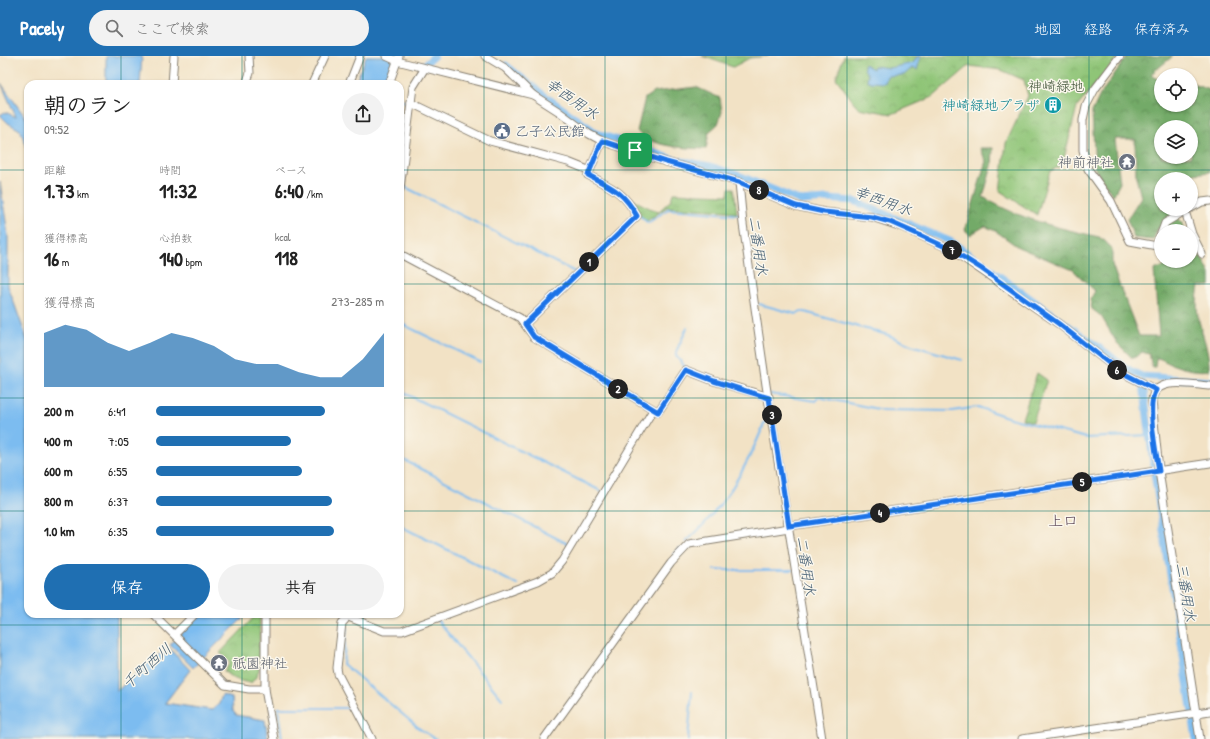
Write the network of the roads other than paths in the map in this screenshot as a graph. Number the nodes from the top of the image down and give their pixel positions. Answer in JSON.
{"nodes":[{"id":1,"x":174,"y":56,"type":"edge"},
{"id":2,"x":249,"y":56,"type":"edge"},
{"id":3,"x":325,"y":56,"type":"edge"},
{"id":4,"x":360,"y":56,"type":"edge"},
{"id":5,"x":386,"y":56,"type":"edge"},
{"id":6,"x":485,"y":56,"type":"edge"},
{"id":7,"x":1120,"y":56,"type":"edge"},
{"id":8,"x":397,"y":59,"type":"edge"},
{"id":9,"x":425,"y":68,"type":"junction"},
{"id":10,"x":172,"y":80,"type":"edge"},
{"id":11,"x":247,"y":80,"type":"edge"},
{"id":12,"x":314,"y":80,"type":"edge"},
{"id":13,"x":351,"y":80,"type":"edge"},
{"id":14,"x":390,"y":80,"type":"edge"},
{"id":15,"x":534,"y":95,"type":"junction"},
{"id":16,"x":411,"y":103,"type":"junction"},
{"id":17,"x":602,"y":141,"type":"junction"},
{"id":18,"x":404,"y":156,"type":"edge"},
{"id":19,"x":588,"y":172,"type":"junction"},
{"id":20,"x":739,"y":182,"type":"junction"},
{"id":21,"x":1210,"y":201,"type":"edge"},
{"id":22,"x":1198,"y":204,"type":"edge"},
{"id":23,"x":1176,"y":216,"type":"edge"},
{"id":24,"x":1189,"y":216,"type":"edge"},
{"id":25,"x":1165,"y":224,"type":"edge"},
{"id":26,"x":1154,"y":245,"type":"edge"},
{"id":27,"x":1202,"y":254,"type":"dead end"},
{"id":28,"x":404,"y":256,"type":"edge"},
{"id":29,"x":525,"y":324,"type":"junction"},
{"id":30,"x":1210,"y":386,"type":"edge"},
{"id":31,"x":1156,"y":390,"type":"junction"},
{"id":32,"x":769,"y":398,"type":"junction"},
{"id":33,"x":653,"y":410,"type":"junction"},
{"id":34,"x":1210,"y":463,"type":"edge"},
{"id":35,"x":1159,"y":471,"type":"junction"},
{"id":36,"x":788,"y":528,"type":"junction"},
{"id":37,"x":157,"y":618,"type":"edge"},
{"id":38,"x":191,"y":618,"type":"edge"},
{"id":39,"x":265,"y":618,"type":"edge"},
{"id":40,"x":345,"y":618,"type":"edge"},
{"id":41,"x":175,"y":634,"type":"junction"},
{"id":42,"x":265,"y":690,"type":"junction"},
{"id":43,"x":1210,"y":711,"type":"edge"},
{"id":44,"x":1193,"y":713,"type":"junction"},
{"id":45,"x":274,"y":739,"type":"edge"},
{"id":46,"x":372,"y":739,"type":"edge"},
{"id":47,"x":544,"y":739,"type":"edge"},
{"id":48,"x":822,"y":739,"type":"edge"},
{"id":49,"x":1022,"y":739,"type":"edge"},
{"id":50,"x":1200,"y":739,"type":"edge"}],
"edges":[{"from":1,"to":10,"type":"street"},
{"from":2,"to":11,"type":"street"},
{"from":3,"to":12,"type":"street"},
{"from":4,"to":13,"type":"street"},
{"from":5,"to":8,"type":"street"},
{"from":6,"to":15,"type":"street"},
{"from":7,"to":26,"type":"street"},
{"from":8,"to":9,"type":"street"},
{"from":8,"to":14,"type":"street"},
{"from":9,"to":15,"type":"street"},
{"from":9,"to":16,"type":"street"},
{"from":15,"to":17,"type":"street"},
{"from":16,"to":18,"type":"street"},
{"from":16,"to":19,"type":"street"},
{"from":17,"to":19,"type":"street"},
{"from":17,"to":20,"type":"street"},
{"from":19,"to":29,"type":"street"},
{"from":20,"to":31,"type":"street"},
{"from":20,"to":32,"type":"street"},
{"from":21,"to":22,"type":"street"},
{"from":23,"to":25,"type":"street"},
{"from":24,"to":27,"type":"street"},
{"from":28,"to":29,"type":"street"},
{"from":29,"to":33,"type":"street"},
{"from":30,"to":31,"type":"street"},
{"from":31,"to":35,"type":"street"},
{"from":32,"to":33,"type":"street"},
{"from":32,"to":36,"type":"street"},
{"from":33,"to":40,"type":"street"},
{"from":34,"to":35,"type":"street"},
{"from":35,"to":36,"type":"street"},
{"from":35,"to":44,"type":"street"},
{"from":36,"to":47,"type":"street"},
{"from":36,"to":48,"type":"street"},
{"from":37,"to":41,"type":"street"},
{"from":38,"to":41,"type":"street"},
{"from":39,"to":42,"type":"street"},
{"from":40,"to":46,"type":"street"},
{"from":41,"to":42,"type":"street"},
{"from":42,"to":45,"type":"street"},
{"from":43,"to":44,"type":"street"},
{"from":44,"to":49,"type":"street"},
{"from":44,"to":50,"type":"street"}]}
